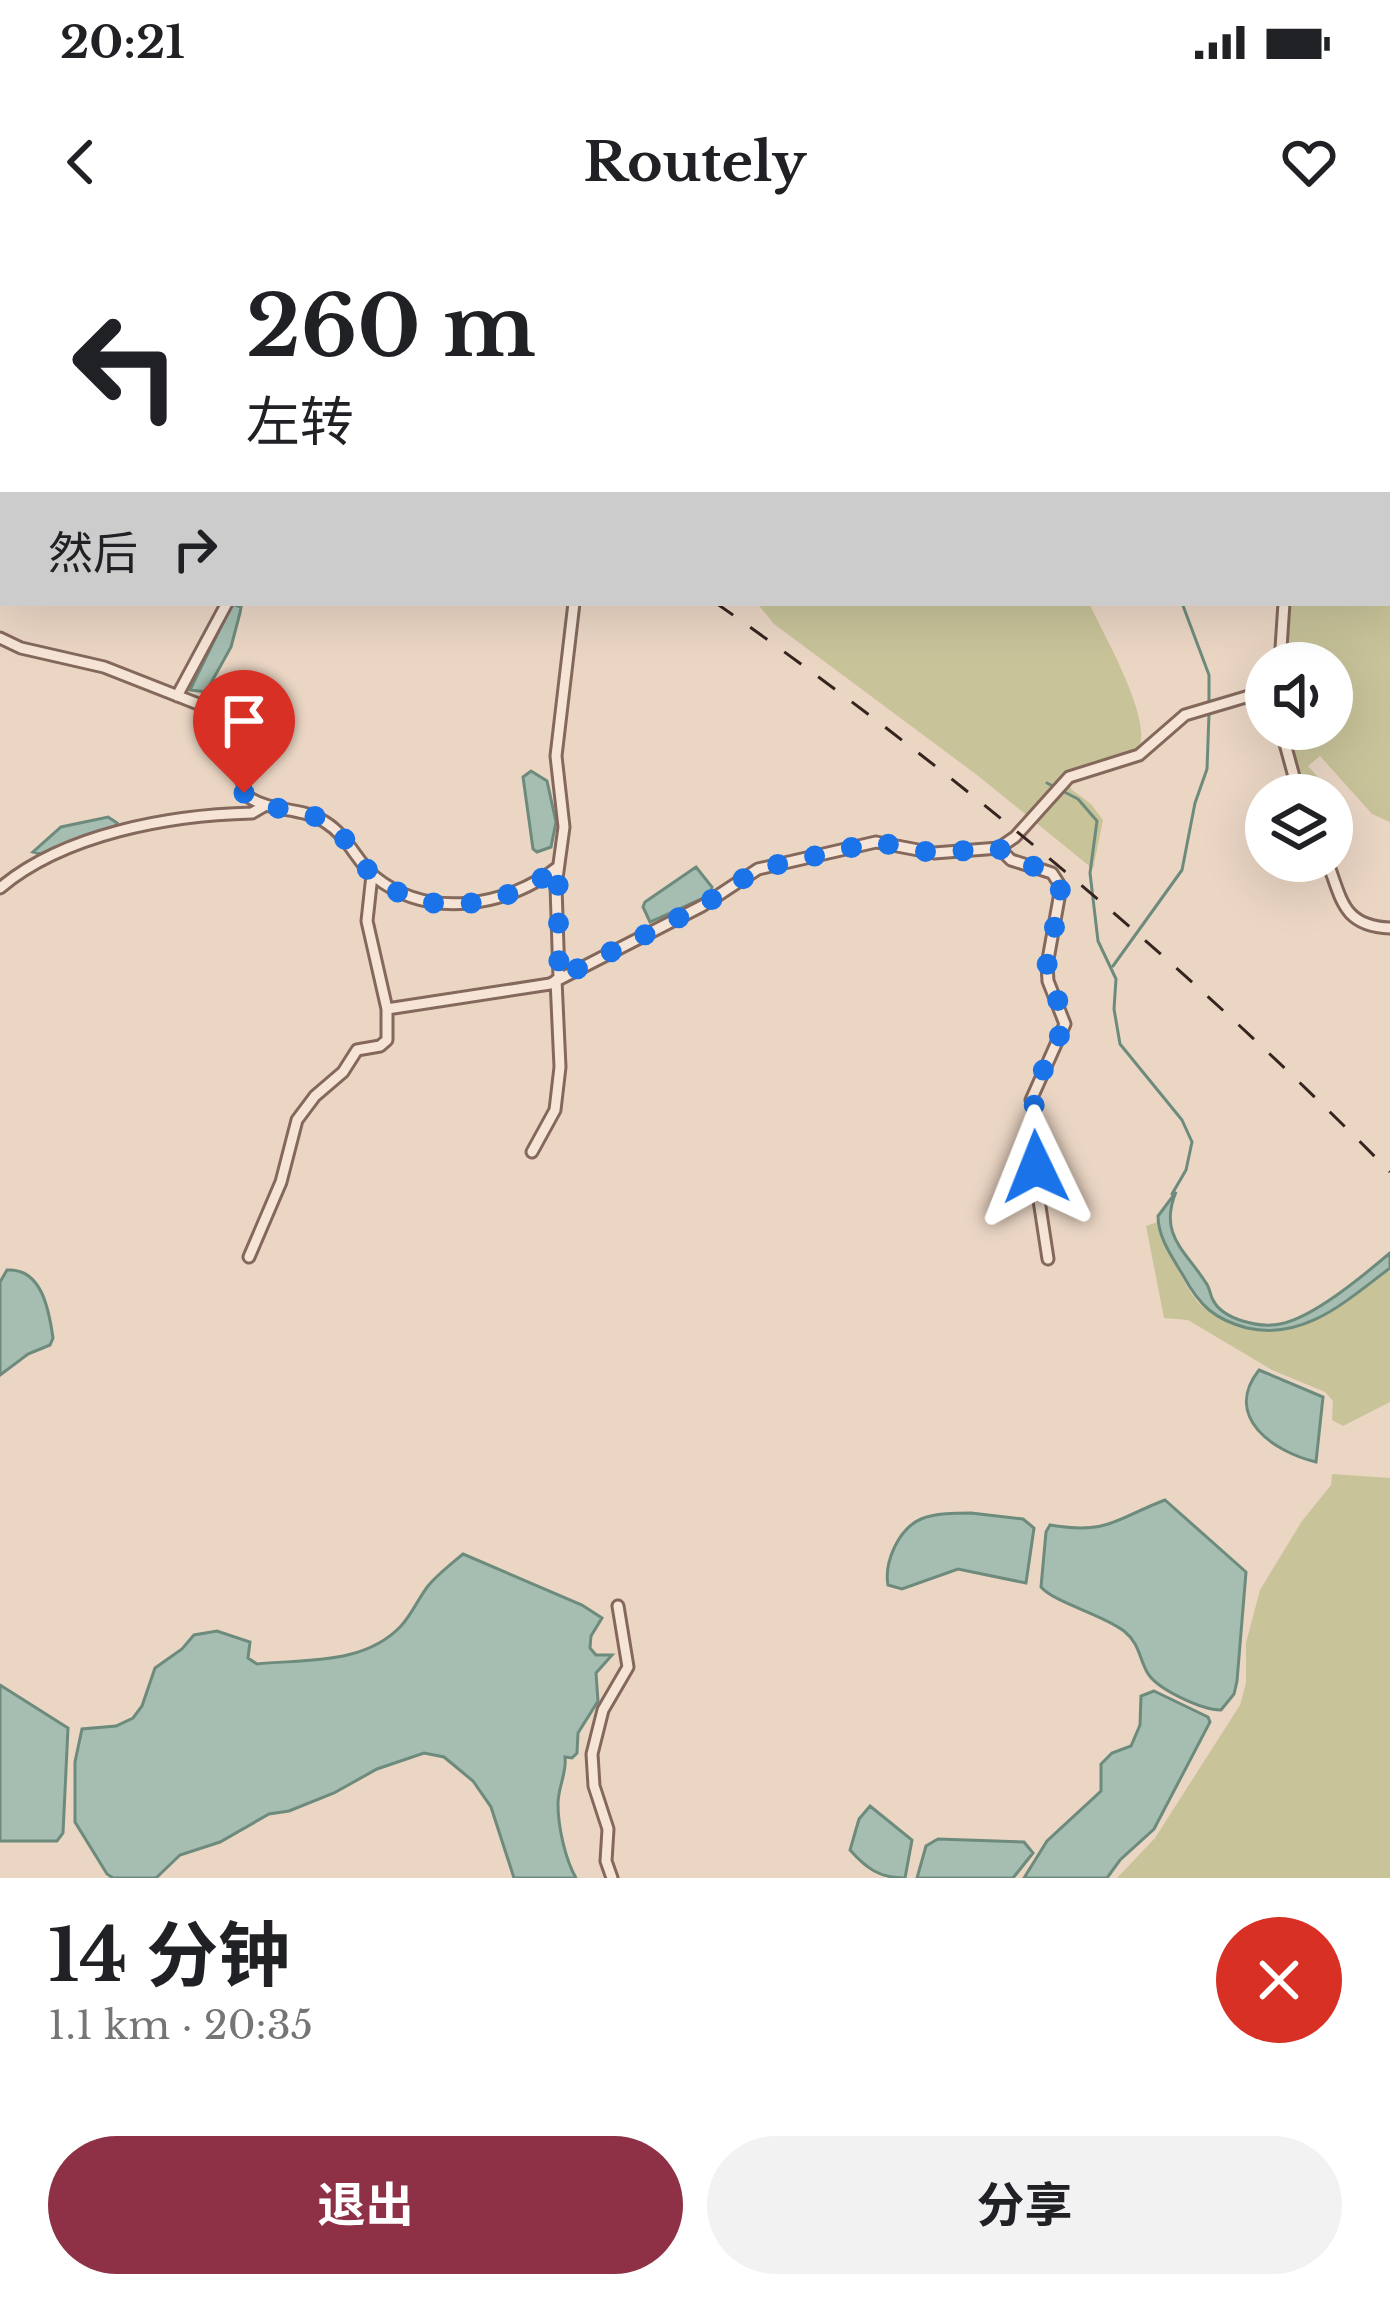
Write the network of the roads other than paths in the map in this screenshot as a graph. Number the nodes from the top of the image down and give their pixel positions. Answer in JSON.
{"nodes":[{"id":1,"x":225,"y":606,"type":"edge"},
{"id":2,"x":574,"y":606,"type":"edge"},
{"id":3,"x":1284,"y":606,"type":"edge"},
{"id":4,"x":0,"y":638,"type":"edge"},
{"id":5,"x":1281,"y":642,"type":"edge"},
{"id":6,"x":177,"y":696,"type":"junction"},
{"id":7,"x":1245,"y":697,"type":"edge"},
{"id":8,"x":264,"y":806,"type":"junction"},
{"id":9,"x":999,"y":848,"type":"junction"},
{"id":10,"x":558,"y":867,"type":"junction"},
{"id":11,"x":372,"y":874,"type":"junction"},
{"id":12,"x":1335,"y":882,"type":"edge"},
{"id":13,"x":0,"y":888,"type":"edge"},
{"id":14,"x":1390,"y":928,"type":"edge"},
{"id":15,"x":557,"y":979,"type":"junction"},
{"id":16,"x":387,"y":1009,"type":"junction"},
{"id":17,"x":532,"y":1152,"type":"dead end"},
{"id":18,"x":249,"y":1257,"type":"dead end"},
{"id":19,"x":1048,"y":1258,"type":"dead end"},
{"id":20,"x":618,"y":1606,"type":"dead end"},
{"id":21,"x":612,"y":1878,"type":"edge"}],
"edges":[{"from":1,"to":6,"type":"street"},
{"from":2,"to":10,"type":"street"},
{"from":3,"to":5,"type":"street"},
{"from":4,"to":6,"type":"street"},
{"from":6,"to":8,"type":"street"},
{"from":7,"to":9,"type":"street"},
{"from":8,"to":11,"type":"street"},
{"from":8,"to":13,"type":"street"},
{"from":9,"to":15,"type":"street"},
{"from":9,"to":19,"type":"street"},
{"from":10,"to":11,"type":"street"},
{"from":10,"to":15,"type":"street"},
{"from":11,"to":16,"type":"street"},
{"from":12,"to":14,"type":"street"},
{"from":15,"to":16,"type":"street"},
{"from":15,"to":17,"type":"street"},
{"from":16,"to":18,"type":"street"},
{"from":20,"to":21,"type":"street"}]}
